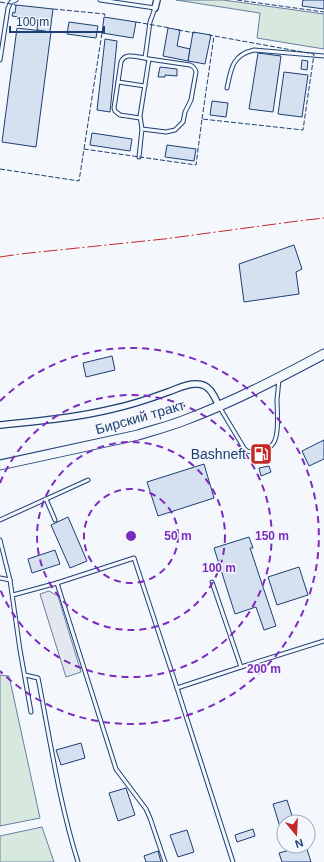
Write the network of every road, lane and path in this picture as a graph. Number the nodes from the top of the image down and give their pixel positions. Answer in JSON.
{"nodes":[{"id":1,"x":16,"y":0,"type":"edge"},
{"id":2,"x":100,"y":0,"type":"edge"},
{"id":3,"x":157,"y":0,"type":"edge"},
{"id":4,"x":155,"y":8,"type":"junction"},
{"id":5,"x":324,"y":56,"type":"edge"},
{"id":6,"x":147,"y":58,"type":"junction"},
{"id":7,"x":0,"y":60,"type":"edge"},
{"id":8,"x":118,"y":82,"type":"junction"},
{"id":9,"x":145,"y":86,"type":"junction"},
{"id":10,"x":227,"y":88,"type":"dead end"},
{"id":11,"x":140,"y":118,"type":"junction"},
{"id":12,"x":142,"y":129,"type":"junction"},
{"id":13,"x":139,"y":157,"type":"dead end"},
{"id":14,"x":324,"y":354,"type":"edge"},
{"id":15,"x":279,"y":378,"type":"junction"},
{"id":16,"x":219,"y":406,"type":"junction"},
{"id":17,"x":0,"y":425,"type":"edge"},
{"id":18,"x":1,"y":465,"type":"edge"},
{"id":19,"x":88,"y":480,"type":"dead end"},
{"id":20,"x":46,"y":500,"type":"junction"},
{"id":21,"x":0,"y":520,"type":"edge"},
{"id":22,"x":55,"y":520,"type":"dead end"},
{"id":23,"x":0,"y":540,"type":"edge"},
{"id":24,"x":2,"y":551,"type":"edge"},
{"id":25,"x":0,"y":578,"type":"edge"},
{"id":26,"x":10,"y":580,"type":"junction"},
{"id":27,"x":212,"y":582,"type":"dead end"},
{"id":28,"x":57,"y":583,"type":"junction"},
{"id":29,"x":13,"y":595,"type":"junction"},
{"id":30,"x":324,"y":641,"type":"edge"},
{"id":31,"x":241,"y":667,"type":"junction"},
{"id":32,"x":25,"y":675,"type":"junction"},
{"id":33,"x":177,"y":688,"type":"junction"},
{"id":34,"x":31,"y":712,"type":"dead end"},
{"id":35,"x":78,"y":862,"type":"edge"},
{"id":36,"x":165,"y":862,"type":"edge"},
{"id":37,"x":233,"y":862,"type":"edge"}],
"edges":[{"from":1,"to":7,"type":"lane"},
{"from":2,"to":4,"type":"lane"},
{"from":3,"to":4,"type":"street"},
{"from":4,"to":6,"type":"lane"},
{"from":5,"to":10,"type":"lane"},
{"from":6,"to":8,"type":"lane"},
{"from":6,"to":9,"type":"lane"},
{"from":6,"to":12,"type":"lane"},
{"from":8,"to":9,"type":"lane"},
{"from":8,"to":11,"type":"lane"},
{"from":9,"to":11,"type":"lane"},
{"from":11,"to":12,"type":"lane"},
{"from":12,"to":13,"type":"lane"},
{"from":14,"to":15,"type":"main road","name":"Бирский тракт"},
{"from":15,"to":16,"type":"main road","name":"Бирский тракт"},
{"from":15,"to":16,"type":"lane"},
{"from":16,"to":17,"type":"street"},
{"from":16,"to":18,"type":"main road","name":"Бирский тракт"},
{"from":19,"to":20,"type":"lane"},
{"from":20,"to":21,"type":"lane"},
{"from":20,"to":22,"type":"lane"},
{"from":23,"to":24,"type":"lane"},
{"from":24,"to":26,"type":"lane"},
{"from":25,"to":26,"type":"lane"},
{"from":26,"to":29,"type":"lane"},
{"from":27,"to":31,"type":"lane"},
{"from":28,"to":29,"type":"lane"},
{"from":28,"to":33,"type":"lane"},
{"from":28,"to":36,"type":"lane"},
{"from":29,"to":32,"type":"lane"},
{"from":30,"to":31,"type":"lane"},
{"from":31,"to":33,"type":"lane"},
{"from":32,"to":34,"type":"lane"},
{"from":32,"to":35,"type":"lane"},
{"from":33,"to":37,"type":"lane"}]}
